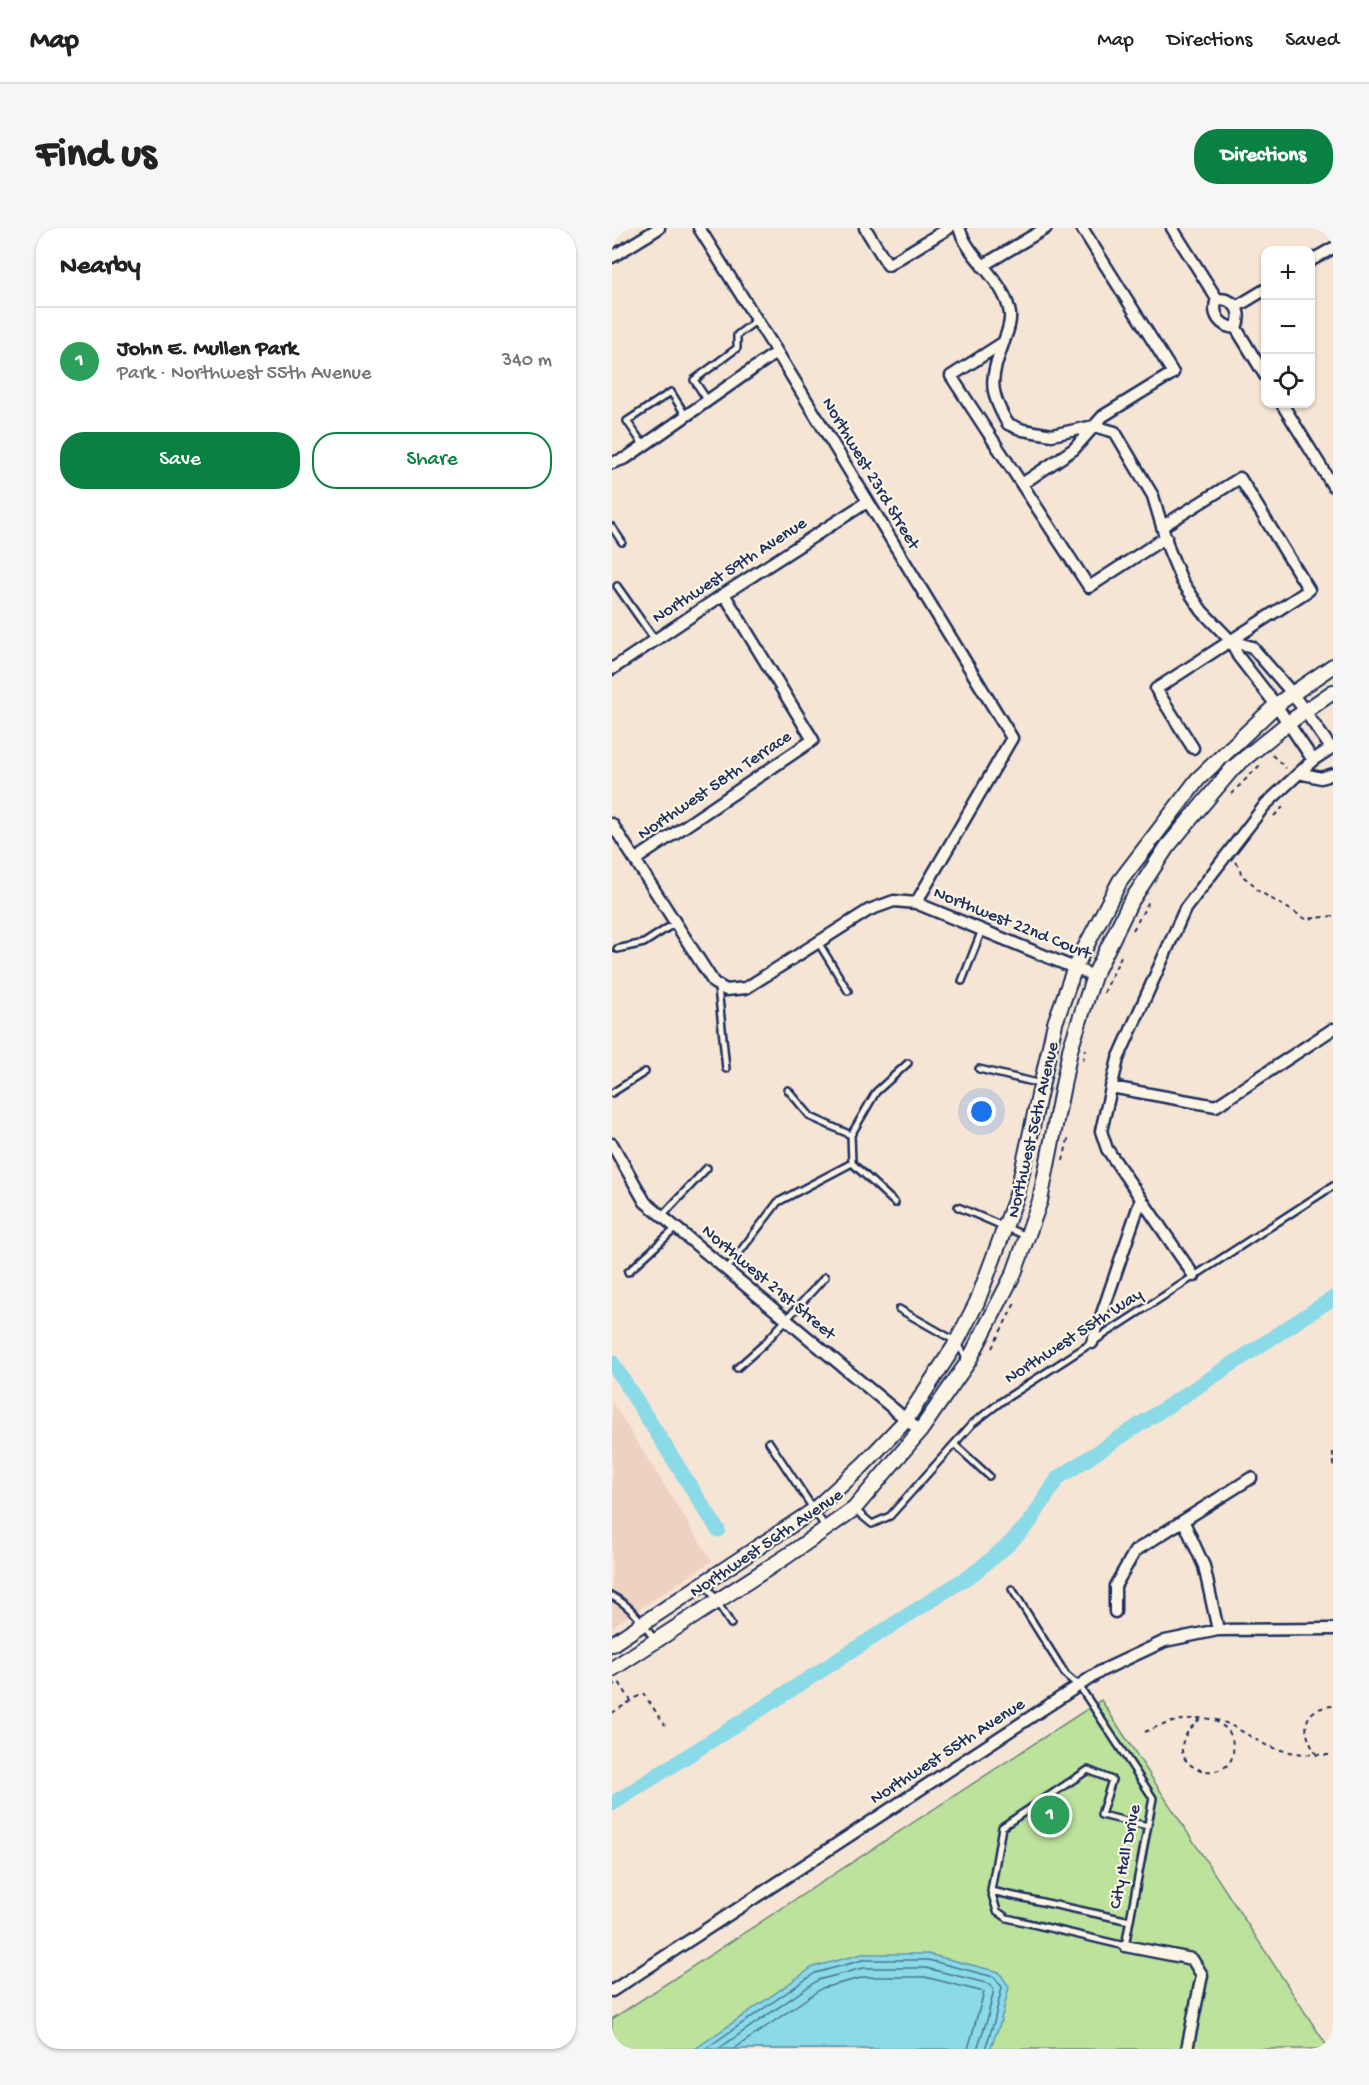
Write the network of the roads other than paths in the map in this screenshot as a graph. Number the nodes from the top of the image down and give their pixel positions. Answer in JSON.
{"nodes":[{"id":1,"x":659,"y":228,"type":"edge"},
{"id":2,"x":699,"y":228,"type":"edge"},
{"id":3,"x":865,"y":228,"type":"edge"},
{"id":4,"x":949,"y":228,"type":"edge"},
{"id":5,"x":959,"y":228,"type":"edge"},
{"id":6,"x":1046,"y":228,"type":"edge"},
{"id":7,"x":1082,"y":228,"type":"edge"},
{"id":8,"x":1172,"y":228,"type":"edge"},
{"id":9,"x":1333,"y":248,"type":"edge"},
{"id":10,"x":612,"y":257,"type":"edge"},
{"id":11,"x":1315,"y":259,"type":"edge"},
{"id":12,"x":982,"y":266,"type":"junction"},
{"id":13,"x":1261,"y":292,"type":"edge"},
{"id":14,"x":1217,"y":299,"type":"junction"},
{"id":15,"x":1236,"y":307,"type":"junction"},
{"id":16,"x":757,"y":320,"type":"junction"},
{"id":17,"x":1236,"y":328,"type":"junction"},
{"id":18,"x":1004,"y":342,"type":"junction"},
{"id":19,"x":777,"y":352,"type":"junction"},
{"id":20,"x":1261,"y":368,"type":"edge"},
{"id":21,"x":708,"y":401,"type":"junction"},
{"id":22,"x":1284,"y":408,"type":"edge"},
{"id":23,"x":686,"y":416,"type":"junction"},
{"id":24,"x":1094,"y":426,"type":"junction"},
{"id":25,"x":644,"y":446,"type":"junction"},
{"id":26,"x":612,"y":463,"type":"edge"},
{"id":27,"x":1022,"y":484,"type":"junction"},
{"id":28,"x":1333,"y":486,"type":"edge"},
{"id":29,"x":867,"y":502,"type":"junction"},
{"id":30,"x":612,"y":527,"type":"edge"},
{"id":31,"x":1164,"y":532,"type":"junction"},
{"id":32,"x":622,"y":542,"type":"dead end"},
{"id":33,"x":618,"y":586,"type":"dead end"},
{"id":34,"x":724,"y":594,"type":"junction"},
{"id":35,"x":655,"y":640,"type":"junction"},
{"id":36,"x":1231,"y":641,"type":"junction"},
{"id":37,"x":1333,"y":666,"type":"edge"},
{"id":38,"x":612,"y":669,"type":"edge"},
{"id":39,"x":1333,"y":692,"type":"edge"},
{"id":40,"x":1292,"y":693,"type":"junction"},
{"id":41,"x":1276,"y":705,"type":"junction"},
{"id":42,"x":1305,"y":711,"type":"junction"},
{"id":43,"x":1288,"y":723,"type":"junction"},
{"id":44,"x":1332,"y":747,"type":"edge"},
{"id":45,"x":1192,"y":748,"type":"dead end"},
{"id":46,"x":1313,"y":760,"type":"junction"},
{"id":47,"x":1299,"y":772,"type":"junction"},
{"id":48,"x":1333,"y":774,"type":"edge"},
{"id":49,"x":612,"y":824,"type":"edge"},
{"id":50,"x":635,"y":860,"type":"junction"},
{"id":51,"x":916,"y":903,"type":"junction"},
{"id":52,"x":675,"y":923,"type":"junction"},
{"id":53,"x":982,"y":930,"type":"junction"},
{"id":54,"x":818,"y":942,"type":"junction"},
{"id":55,"x":617,"y":949,"type":"dead end"},
{"id":56,"x":1075,"y":967,"type":"junction"},
{"id":57,"x":1094,"y":976,"type":"junction"},
{"id":58,"x":962,"y":981,"type":"dead end"},
{"id":59,"x":722,"y":988,"type":"junction"},
{"id":60,"x":848,"y":991,"type":"dead end"},
{"id":61,"x":1333,"y":1029,"type":"edge"},
{"id":62,"x":908,"y":1064,"type":"dead end"},
{"id":63,"x":726,"y":1069,"type":"dead end"},
{"id":64,"x":979,"y":1069,"type":"dead end"},
{"id":65,"x":645,"y":1071,"type":"dead end"},
{"id":66,"x":1042,"y":1084,"type":"junction"},
{"id":67,"x":1111,"y":1088,"type":"junction"},
{"id":68,"x":788,"y":1090,"type":"dead end"},
{"id":69,"x":612,"y":1093,"type":"edge"},
{"id":70,"x":851,"y":1135,"type":"junction"},
{"id":71,"x":612,"y":1144,"type":"edge"},
{"id":72,"x":852,"y":1163,"type":"junction"},
{"id":73,"x":706,"y":1168,"type":"dead end"},
{"id":74,"x":1333,"y":1186,"type":"edge"},
{"id":75,"x":1141,"y":1199,"type":"junction"},
{"id":76,"x":895,"y":1203,"type":"dead end"},
{"id":77,"x":958,"y":1208,"type":"dead end"},
{"id":78,"x":662,"y":1216,"type":"junction"},
{"id":79,"x":1005,"y":1227,"type":"junction"},
{"id":80,"x":676,"y":1228,"type":"junction"},
{"id":81,"x":1027,"y":1237,"type":"junction"},
{"id":82,"x":726,"y":1270,"type":"junction"},
{"id":83,"x":628,"y":1272,"type":"dead end"},
{"id":84,"x":1194,"y":1276,"type":"junction"},
{"id":85,"x":825,"y":1277,"type":"dead end"},
{"id":86,"x":899,"y":1309,"type":"dead end"},
{"id":87,"x":786,"y":1320,"type":"junction"},
{"id":88,"x":957,"y":1342,"type":"junction"},
{"id":89,"x":1092,"y":1343,"type":"junction"},
{"id":90,"x":968,"y":1362,"type":"junction"},
{"id":91,"x":737,"y":1368,"type":"dead end"},
{"id":92,"x":906,"y":1420,"type":"junction"},
{"id":93,"x":920,"y":1431,"type":"junction"},
{"id":94,"x":769,"y":1442,"type":"dead end"},
{"id":95,"x":954,"y":1444,"type":"junction"},
{"id":96,"x":989,"y":1476,"type":"dead end"},
{"id":97,"x":1251,"y":1478,"type":"dead end"},
{"id":98,"x":854,"y":1509,"type":"junction"},
{"id":99,"x":814,"y":1510,"type":"junction"},
{"id":100,"x":1184,"y":1522,"type":"junction"},
{"id":101,"x":826,"y":1528,"type":"junction"},
{"id":102,"x":704,"y":1582,"type":"junction"},
{"id":103,"x":1012,"y":1589,"type":"dead end"},
{"id":104,"x":612,"y":1596,"type":"edge"},
{"id":105,"x":716,"y":1601,"type":"junction"},
{"id":106,"x":1115,"y":1612,"type":"dead end"},
{"id":107,"x":643,"y":1623,"type":"junction"},
{"id":108,"x":731,"y":1624,"type":"dead end"},
{"id":109,"x":1333,"y":1629,"type":"edge"},
{"id":110,"x":1218,"y":1630,"type":"junction"},
{"id":111,"x":655,"y":1641,"type":"junction"},
{"id":112,"x":612,"y":1644,"type":"edge"},
{"id":113,"x":612,"y":1669,"type":"edge"},
{"id":114,"x":1080,"y":1687,"type":"junction"},
{"id":115,"x":1148,"y":1826,"type":"junction"},
{"id":116,"x":991,"y":1891,"type":"junction"},
{"id":117,"x":1130,"y":1921,"type":"junction"},
{"id":118,"x":1125,"y":1946,"type":"junction"},
{"id":119,"x":612,"y":1991,"type":"edge"},
{"id":120,"x":1187,"y":2049,"type":"edge"}],
"edges":[{"from":1,"to":10,"type":"street"},
{"from":2,"to":16,"type":"street","name":"Northwest 23rd Street"},
{"from":3,"to":4,"type":"street"},
{"from":5,"to":12,"type":"street"},
{"from":6,"to":12,"type":"street"},
{"from":7,"to":24,"type":"street"},
{"from":8,"to":14,"type":"street"},
{"from":9,"to":11,"type":"street"},
{"from":12,"to":18,"type":"street"},
{"from":13,"to":15,"type":"street"},
{"from":14,"to":15,"type":"street"},
{"from":14,"to":17,"type":"street"},
{"from":15,"to":17,"type":"street"},
{"from":16,"to":19,"type":"street","name":"Northwest 23rd Street"},
{"from":16,"to":21,"type":"lane"},
{"from":17,"to":20,"type":"street"},
{"from":18,"to":24,"type":"street"},
{"from":18,"to":27,"type":"street"},
{"from":19,"to":21,"type":"street"},
{"from":19,"to":29,"type":"street","name":"Northwest 23rd Street"},
{"from":21,"to":23,"type":"street"},
{"from":22,"to":28,"type":"street"},
{"from":23,"to":25,"type":"street"},
{"from":23,"to":25,"type":"lane"},
{"from":24,"to":27,"type":"street"},
{"from":24,"to":31,"type":"street"},
{"from":25,"to":26,"type":"street"},
{"from":27,"to":31,"type":"street"},
{"from":29,"to":34,"type":"street","name":"Northwest 59th Avenue"},
{"from":29,"to":51,"type":"street","name":"Northwest 23rd Street"},
{"from":30,"to":32,"type":"lane"},
{"from":31,"to":36,"type":"street"},
{"from":31,"to":36,"type":"street"},
{"from":33,"to":35,"type":"lane"},
{"from":34,"to":35,"type":"street","name":"Northwest 59th Avenue"},
{"from":34,"to":50,"type":"street","name":"Northwest 58th Terrace"},
{"from":35,"to":38,"type":"street","name":"Northwest 59th Avenue"},
{"from":36,"to":40,"type":"street"},
{"from":36,"to":41,"type":"street"},
{"from":36,"to":45,"type":"street"},
{"from":37,"to":40,"type":"street","name":"Northwest 56th Avenue"},
{"from":39,"to":42,"type":"street","name":"Northwest 56th Avenue"},
{"from":40,"to":41,"type":"street","name":"Northwest 56th Avenue"},
{"from":40,"to":42,"type":"street"},
{"from":41,"to":43,"type":"street"},
{"from":41,"to":56,"type":"street","name":"Northwest 56th Avenue"},
{"from":42,"to":43,"type":"street","name":"Northwest 56th Avenue"},
{"from":42,"to":44,"type":"street"},
{"from":43,"to":46,"type":"street"},
{"from":43,"to":57,"type":"street","name":"Northwest 56th Avenue"},
{"from":44,"to":46,"type":"street"},
{"from":46,"to":47,"type":"street"},
{"from":47,"to":48,"type":"street"},
{"from":47,"to":67,"type":"street"},
{"from":49,"to":50,"type":"street"},
{"from":50,"to":52,"type":"street"},
{"from":51,"to":53,"type":"street","name":"Northwest 22nd Court"},
{"from":51,"to":54,"type":"street"},
{"from":52,"to":55,"type":"lane"},
{"from":52,"to":59,"type":"street"},
{"from":53,"to":56,"type":"street","name":"Northwest 22nd Court"},
{"from":53,"to":58,"type":"lane"},
{"from":54,"to":59,"type":"street"},
{"from":54,"to":60,"type":"lane"},
{"from":56,"to":57,"type":"street","name":"Northwest 22nd Court"},
{"from":56,"to":66,"type":"street","name":"Northwest 56th Avenue"},
{"from":57,"to":81,"type":"street","name":"Northwest 56th Avenue"},
{"from":59,"to":63,"type":"lane"},
{"from":61,"to":67,"type":"street"},
{"from":62,"to":70,"type":"lane"},
{"from":64,"to":66,"type":"lane"},
{"from":65,"to":69,"type":"lane"},
{"from":66,"to":79,"type":"street","name":"Northwest 56th Avenue"},
{"from":67,"to":75,"type":"street"},
{"from":68,"to":70,"type":"lane"},
{"from":70,"to":72,"type":"lane"},
{"from":71,"to":78,"type":"street","name":"Northwest 21st Street"},
{"from":72,"to":76,"type":"lane"},
{"from":72,"to":82,"type":"lane"},
{"from":73,"to":78,"type":"lane"},
{"from":74,"to":84,"type":"lane","name":"Northwest 55th Way"},
{"from":75,"to":84,"type":"street"},
{"from":75,"to":89,"type":"street"},
{"from":77,"to":79,"type":"lane"},
{"from":78,"to":80,"type":"street","name":"Northwest 21st Street"},
{"from":79,"to":81,"type":"lane"},
{"from":79,"to":88,"type":"street","name":"Northwest 56th Avenue"},
{"from":80,"to":82,"type":"street","name":"Northwest 21st Street"},
{"from":80,"to":83,"type":"lane"},
{"from":81,"to":90,"type":"street","name":"Northwest 56th Avenue"},
{"from":82,"to":87,"type":"street","name":"Northwest 21st Street"},
{"from":84,"to":89,"type":"lane","name":"Northwest 55th Way"},
{"from":85,"to":87,"type":"lane"},
{"from":86,"to":88,"type":"lane"},
{"from":87,"to":91,"type":"lane"},
{"from":87,"to":92,"type":"street","name":"Northwest 21st Street"},
{"from":88,"to":90,"type":"lane"},
{"from":88,"to":92,"type":"street","name":"Northwest 56th Avenue"},
{"from":89,"to":95,"type":"lane","name":"Northwest 55th Way"},
{"from":90,"to":93,"type":"street","name":"Northwest 56th Avenue"},
{"from":92,"to":93,"type":"street","name":"Northwest 21st Street"},
{"from":92,"to":99,"type":"street","name":"Northwest 56th Avenue"},
{"from":93,"to":98,"type":"street","name":"Northwest 56th Avenue"},
{"from":94,"to":99,"type":"lane"},
{"from":95,"to":96,"type":"lane"},
{"from":95,"to":98,"type":"lane","name":"Northwest 55th Way"},
{"from":97,"to":100,"type":"street"},
{"from":98,"to":101,"type":"street","name":"Northwest 56th Avenue"},
{"from":99,"to":101,"type":"lane"},
{"from":99,"to":102,"type":"street","name":"Northwest 56th Avenue"},
{"from":100,"to":106,"type":"street"},
{"from":100,"to":110,"type":"street"},
{"from":101,"to":105,"type":"street","name":"Northwest 56th Avenue"},
{"from":102,"to":105,"type":"lane"},
{"from":102,"to":107,"type":"street","name":"Northwest 56th Avenue"},
{"from":103,"to":114,"type":"lane","name":"City Hall Drive"},
{"from":104,"to":107,"type":"lane"},
{"from":105,"to":108,"type":"lane"},
{"from":105,"to":111,"type":"street","name":"Northwest 56th Avenue"},
{"from":107,"to":111,"type":"lane"},
{"from":107,"to":112,"type":"street","name":"Northwest 56th Avenue"},
{"from":109,"to":110,"type":"street","name":"Northwest 55th Avenue"},
{"from":110,"to":114,"type":"street","name":"Northwest 55th Avenue"},
{"from":111,"to":113,"type":"street","name":"Northwest 56th Avenue"},
{"from":114,"to":115,"type":"lane","name":"City Hall Drive"},
{"from":114,"to":119,"type":"street","name":"Northwest 55th Avenue"},
{"from":115,"to":116,"type":"lane"},
{"from":115,"to":117,"type":"lane","name":"City Hall Drive"},
{"from":116,"to":117,"type":"lane"},
{"from":116,"to":118,"type":"lane"},
{"from":117,"to":118,"type":"lane","name":"City Hall Drive"},
{"from":118,"to":120,"type":"street"}]}
